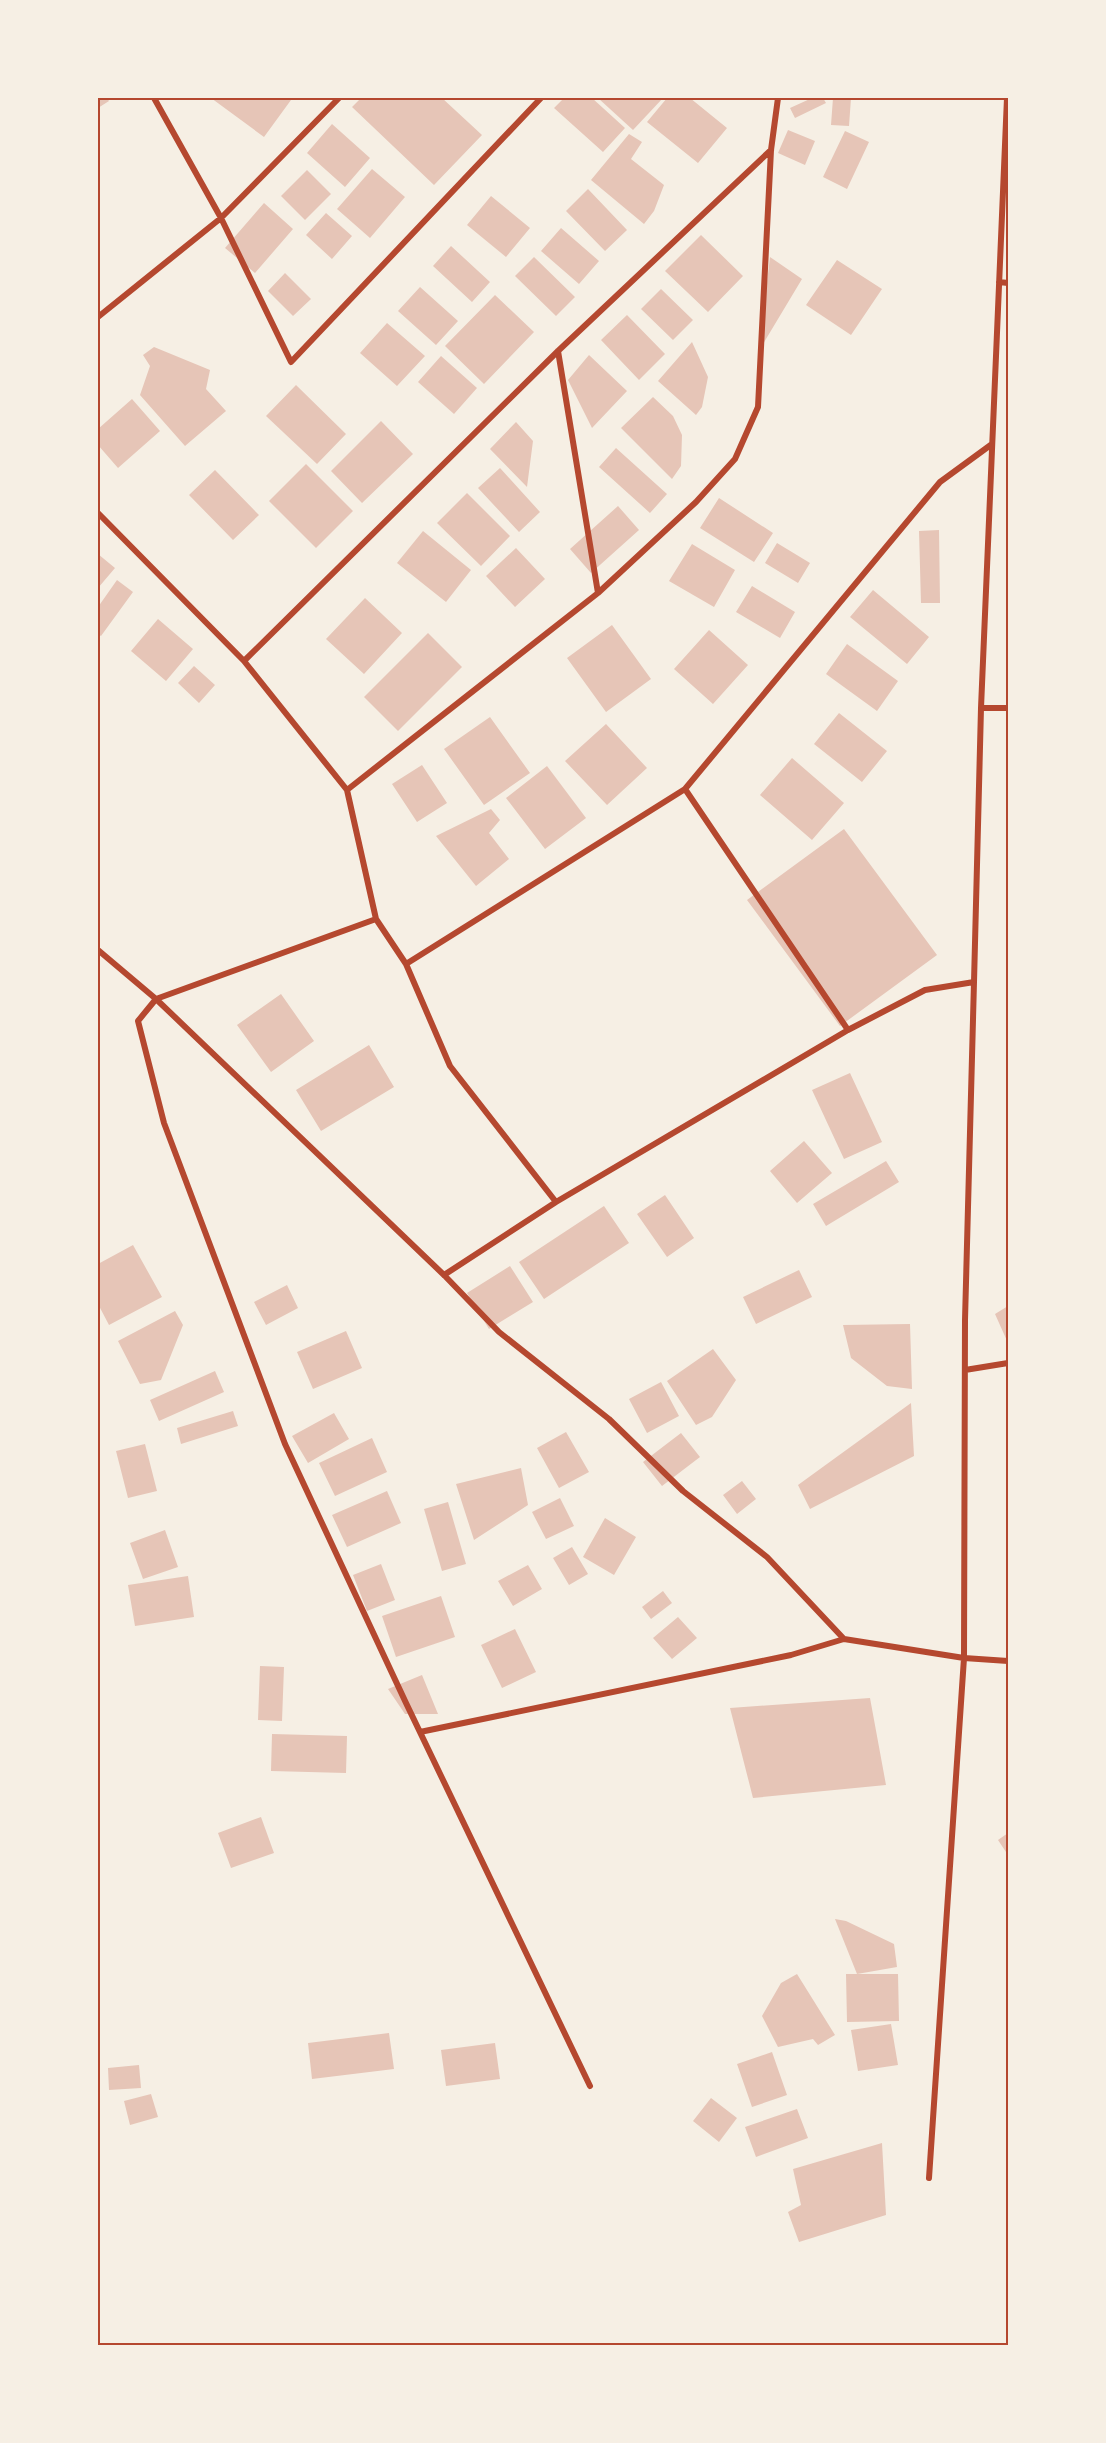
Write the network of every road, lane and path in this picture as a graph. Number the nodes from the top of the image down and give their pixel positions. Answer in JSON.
{"nodes":[{"id":1,"x":154,"y":98,"type":"edge"},
{"id":2,"x":339,"y":98,"type":"edge"},
{"id":3,"x":541,"y":98,"type":"edge"},
{"id":4,"x":778,"y":98,"type":"edge"},
{"id":5,"x":1007,"y":98,"type":"edge"},
{"id":6,"x":771,"y":150,"type":"junction"},
{"id":7,"x":221,"y":218,"type":"junction"},
{"id":8,"x":999,"y":282,"type":"junction"},
{"id":9,"x":1008,"y":283,"type":"edge"},
{"id":10,"x":98,"y":318,"type":"edge"},
{"id":11,"x":558,"y":351,"type":"junction"},
{"id":12,"x":992,"y":444,"type":"junction"},
{"id":13,"x":98,"y":513,"type":"edge"},
{"id":14,"x":598,"y":593,"type":"junction"},
{"id":15,"x":244,"y":661,"type":"junction"},
{"id":16,"x":981,"y":708,"type":"junction"},
{"id":17,"x":1008,"y":708,"type":"edge"},
{"id":18,"x":685,"y":789,"type":"junction"},
{"id":19,"x":347,"y":790,"type":"junction"},
{"id":20,"x":376,"y":919,"type":"junction"},
{"id":21,"x":98,"y":950,"type":"edge"},
{"id":22,"x":406,"y":964,"type":"junction"},
{"id":23,"x":974,"y":982,"type":"junction"},
{"id":24,"x":156,"y":999,"type":"junction"},
{"id":25,"x":848,"y":1030,"type":"junction"},
{"id":26,"x":556,"y":1202,"type":"junction"},
{"id":27,"x":444,"y":1275,"type":"junction"},
{"id":28,"x":1008,"y":1363,"type":"edge"},
{"id":29,"x":965,"y":1370,"type":"junction"},
{"id":30,"x":844,"y":1639,"type":"junction"},
{"id":31,"x":964,"y":1658,"type":"junction"},
{"id":32,"x":1008,"y":1662,"type":"edge"},
{"id":33,"x":420,"y":1732,"type":"junction"},
{"id":34,"x":590,"y":2086,"type":"dead end"},
{"id":35,"x":929,"y":2178,"type":"dead end"}],
"edges":[{"from":1,"to":7,"type":"street"},
{"from":2,"to":7,"type":"street"},
{"from":3,"to":7,"type":"street"},
{"from":4,"to":6,"type":"street"},
{"from":5,"to":8,"type":"street"},
{"from":6,"to":11,"type":"street"},
{"from":6,"to":14,"type":"street"},
{"from":7,"to":10,"type":"street"},
{"from":8,"to":9,"type":"street"},
{"from":8,"to":12,"type":"street"},
{"from":11,"to":14,"type":"street"},
{"from":11,"to":15,"type":"street"},
{"from":12,"to":16,"type":"street"},
{"from":12,"to":18,"type":"street"},
{"from":13,"to":15,"type":"street"},
{"from":14,"to":19,"type":"street"},
{"from":15,"to":19,"type":"street"},
{"from":16,"to":17,"type":"street"},
{"from":16,"to":23,"type":"street"},
{"from":18,"to":22,"type":"street"},
{"from":18,"to":25,"type":"street"},
{"from":19,"to":20,"type":"street"},
{"from":20,"to":22,"type":"street"},
{"from":20,"to":24,"type":"street"},
{"from":21,"to":24,"type":"street"},
{"from":22,"to":26,"type":"street"},
{"from":23,"to":25,"type":"street"},
{"from":23,"to":29,"type":"street"},
{"from":24,"to":27,"type":"street"},
{"from":24,"to":33,"type":"street"},
{"from":25,"to":26,"type":"street"},
{"from":26,"to":27,"type":"street"},
{"from":27,"to":30,"type":"street"},
{"from":28,"to":29,"type":"street"},
{"from":29,"to":31,"type":"street"},
{"from":30,"to":31,"type":"street"},
{"from":30,"to":33,"type":"street"},
{"from":31,"to":32,"type":"street"},
{"from":31,"to":35,"type":"street"},
{"from":33,"to":34,"type":"street"}]}
